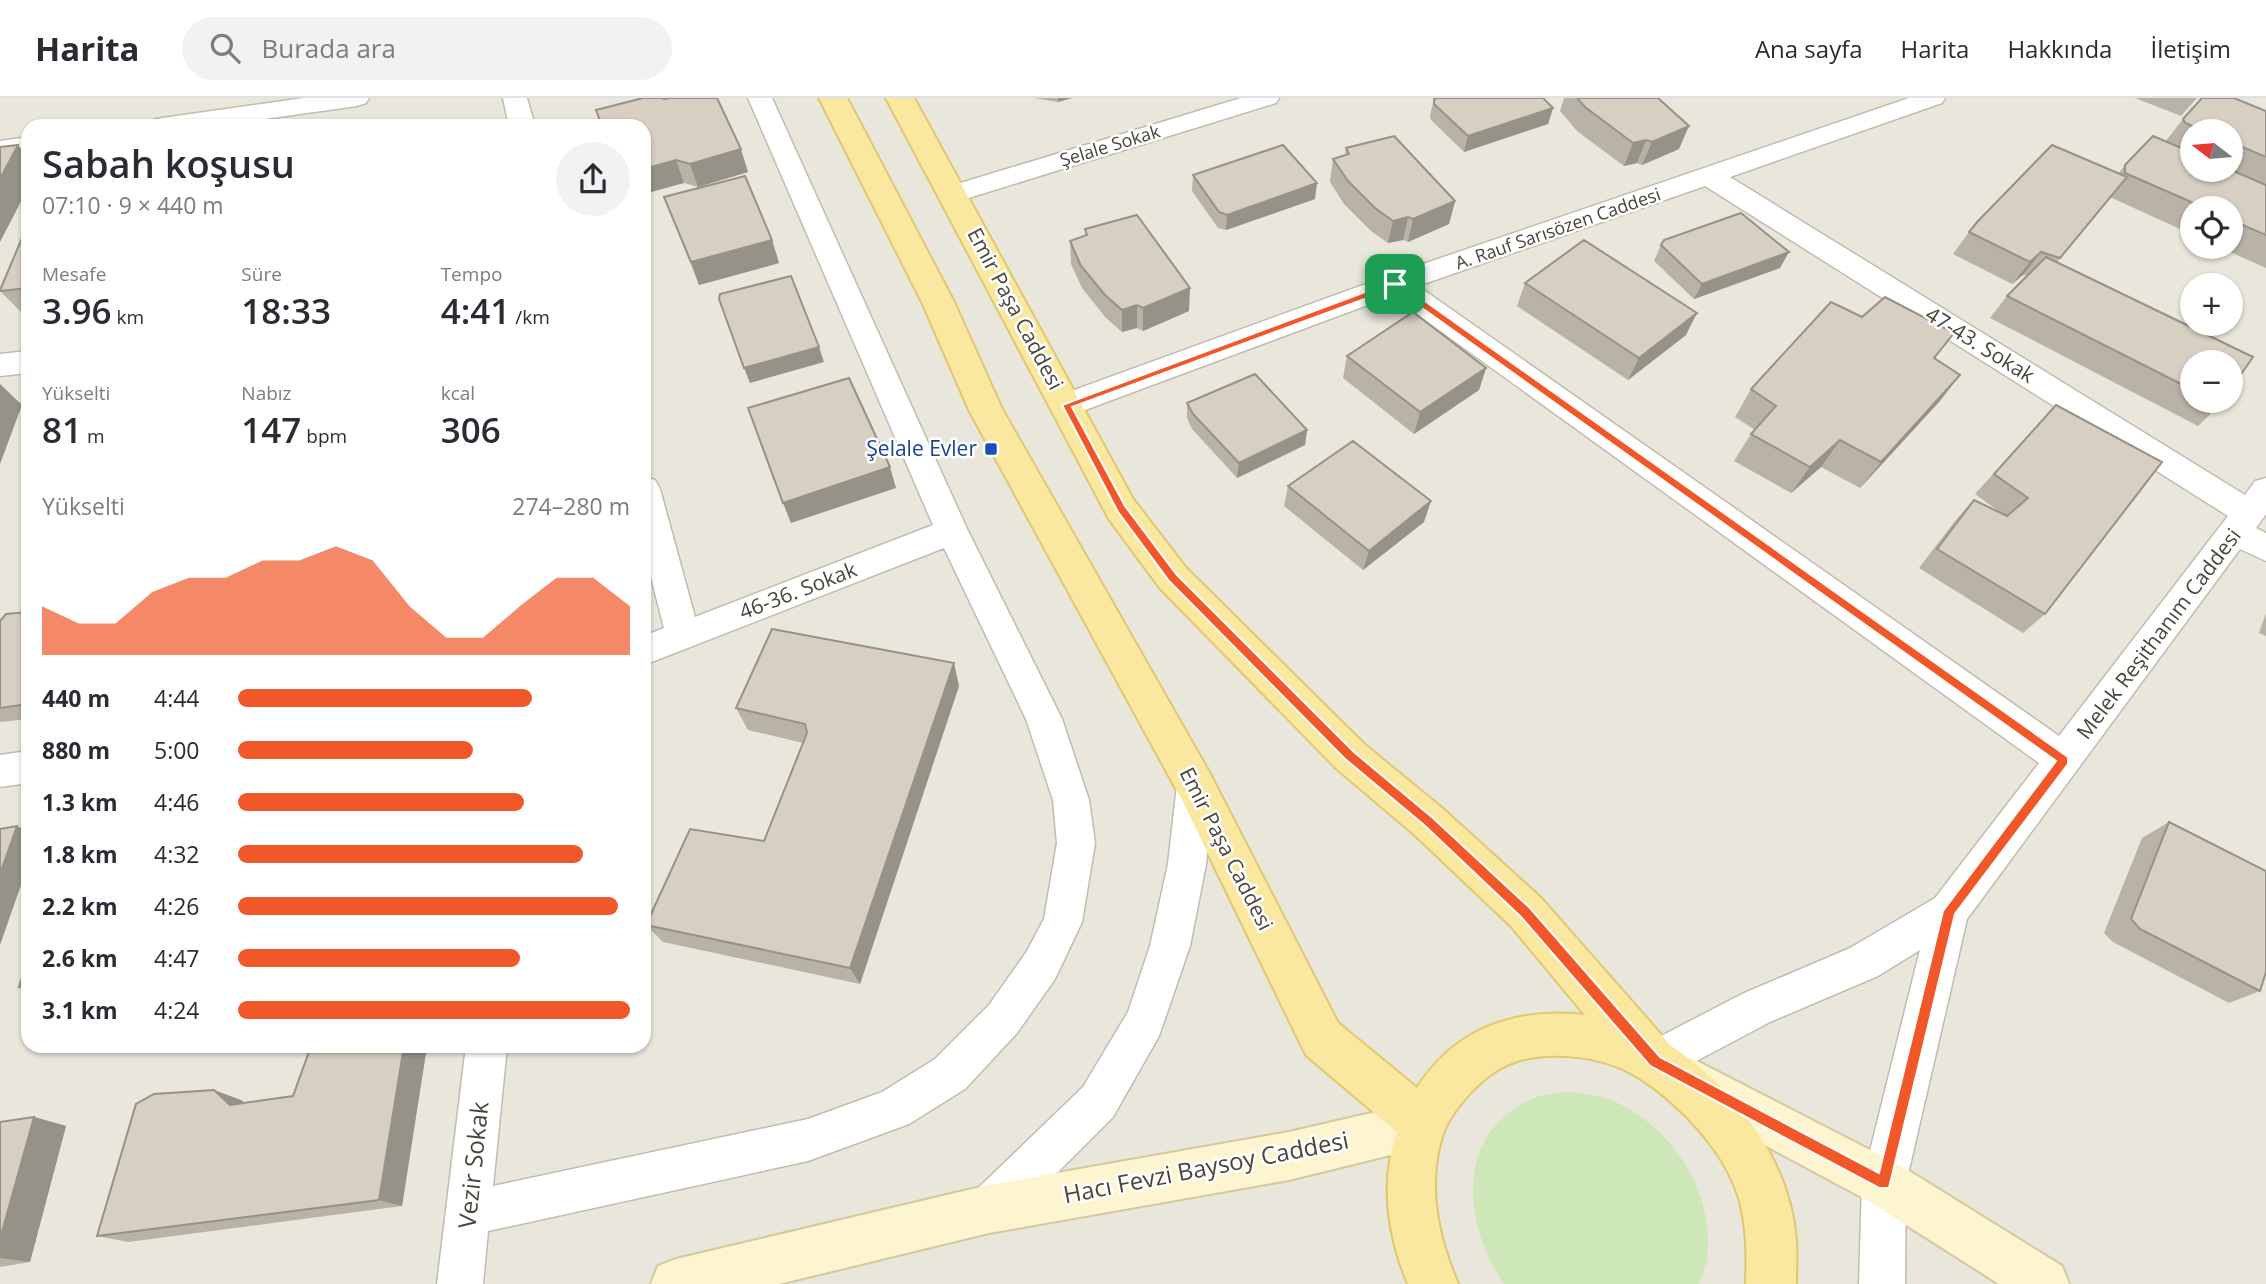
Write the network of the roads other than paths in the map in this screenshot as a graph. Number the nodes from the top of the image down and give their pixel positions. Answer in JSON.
{"nodes":[{"id":1,"x":357,"y":98,"type":"edge"},
{"id":2,"x":515,"y":98,"type":"edge"},
{"id":3,"x":760,"y":98,"type":"edge"},
{"id":4,"x":833,"y":98,"type":"edge"},
{"id":5,"x":900,"y":98,"type":"edge"},
{"id":6,"x":1267,"y":98,"type":"edge"},
{"id":7,"x":1933,"y":98,"type":"edge"},
{"id":8,"x":211,"y":119,"type":"edge"},
{"id":9,"x":520,"y":119,"type":"edge"},
{"id":10,"x":21,"y":146,"type":"edge"},
{"id":11,"x":0,"y":149,"type":"edge"},
{"id":12,"x":1710,"y":177,"type":"junction"},
{"id":13,"x":953,"y":194,"type":"junction"},
{"id":14,"x":1395,"y":284,"type":"junction"},
{"id":15,"x":21,"y":363,"type":"edge"},
{"id":16,"x":0,"y":365,"type":"edge"},
{"id":17,"x":1066,"y":405,"type":"junction"},
{"id":18,"x":2250,"y":512,"type":"edge"},
{"id":19,"x":651,"y":516,"type":"edge"},
{"id":20,"x":952,"y":531,"type":"junction"},
{"id":21,"x":2266,"y":548,"type":"edge"},
{"id":22,"x":682,"y":636,"type":"junction"},
{"id":23,"x":651,"y":648,"type":"edge"},
{"id":24,"x":2064,"y":760,"type":"junction"},
{"id":25,"x":21,"y":768,"type":"edge"},
{"id":26,"x":0,"y":771,"type":"edge"},
{"id":27,"x":1195,"y":785,"type":"junction"},
{"id":28,"x":1949,"y":911,"type":"junction"},
{"id":29,"x":486,"y":1053,"type":"edge"},
{"id":30,"x":1655,"y":1062,"type":"junction"},
{"id":31,"x":1423,"y":1124,"type":"junction"},
{"id":32,"x":1884,"y":1183,"type":"junction"},
{"id":33,"x":989,"y":1209,"type":"junction"},
{"id":34,"x":469,"y":1213,"type":"junction"},
{"id":35,"x":460,"y":1284,"type":"edge"},
{"id":36,"x":676,"y":1284,"type":"edge"},
{"id":37,"x":1433,"y":1284,"type":"edge"},
{"id":38,"x":1771,"y":1284,"type":"edge"},
{"id":39,"x":1882,"y":1284,"type":"edge"},
{"id":40,"x":2044,"y":1284,"type":"edge"}],
"edges":[{"from":1,"to":8,"type":"street"},
{"from":2,"to":9,"type":"street"},
{"from":3,"to":20,"type":"street"},
{"from":4,"to":27,"type":"main road","name":"Emir Paşa Caddesi"},
{"from":5,"to":13,"type":"main road","name":"Emir Paşa Caddesi"},
{"from":6,"to":13,"type":"street","name":"Şelale Sokak"},
{"from":7,"to":12,"type":"street","name":"A. Rauf Sarısözen Caddesi"},
{"from":10,"to":11,"type":"street"},
{"from":12,"to":14,"type":"street","name":"A. Rauf Sarısözen Caddesi"},
{"from":12,"to":18,"type":"street","name":"47-43. Sokak"},
{"from":13,"to":17,"type":"main road","name":"Emir Paşa Caddesi"},
{"from":14,"to":17,"type":"street","name":"A. Rauf Sarısözen Caddesi"},
{"from":14,"to":24,"type":"street"},
{"from":15,"to":16,"type":"street"},
{"from":17,"to":30,"type":"main road","name":"Emir Paşa Caddesi"},
{"from":18,"to":21,"type":"street","name":"47-43. Sokak"},
{"from":18,"to":24,"type":"street","name":"Melek Reşithanım Caddesi"},
{"from":19,"to":22,"type":"street"},
{"from":20,"to":22,"type":"street","name":"46-36. Sokak"},
{"from":20,"to":34,"type":"street"},
{"from":22,"to":23,"type":"street","name":"46-36. Sokak"},
{"from":24,"to":28,"type":"street","name":"Melek Reşithanım Caddesi"},
{"from":25,"to":26,"type":"street"},
{"from":27,"to":31,"type":"main road","name":"Emir Paşa Caddesi"},
{"from":27,"to":33,"type":"street","name":"Hacı Fevzi Baysoy Caddesi"},
{"from":28,"to":30,"type":"street","name":"Melek Reşithanım Caddesi"},
{"from":28,"to":32,"type":"street","name":"Melek Reşithanım Caddesi"},
{"from":29,"to":34,"type":"street","name":"Vezir Sokak"},
{"from":30,"to":31,"type":"main road"},
{"from":30,"to":32,"type":"street"},
{"from":30,"to":38,"type":"main road"},
{"from":31,"to":33,"type":"street","name":"Hacı Fevzi Baysoy Caddesi"},
{"from":31,"to":37,"type":"main road"},
{"from":32,"to":39,"type":"street","name":"Melek Reşithanım Caddesi"},
{"from":32,"to":40,"type":"street"},
{"from":33,"to":36,"type":"street","name":"Hacı Fevzi Baysoy Caddesi"},
{"from":34,"to":35,"type":"street","name":"Vezir Sokak"}]}
